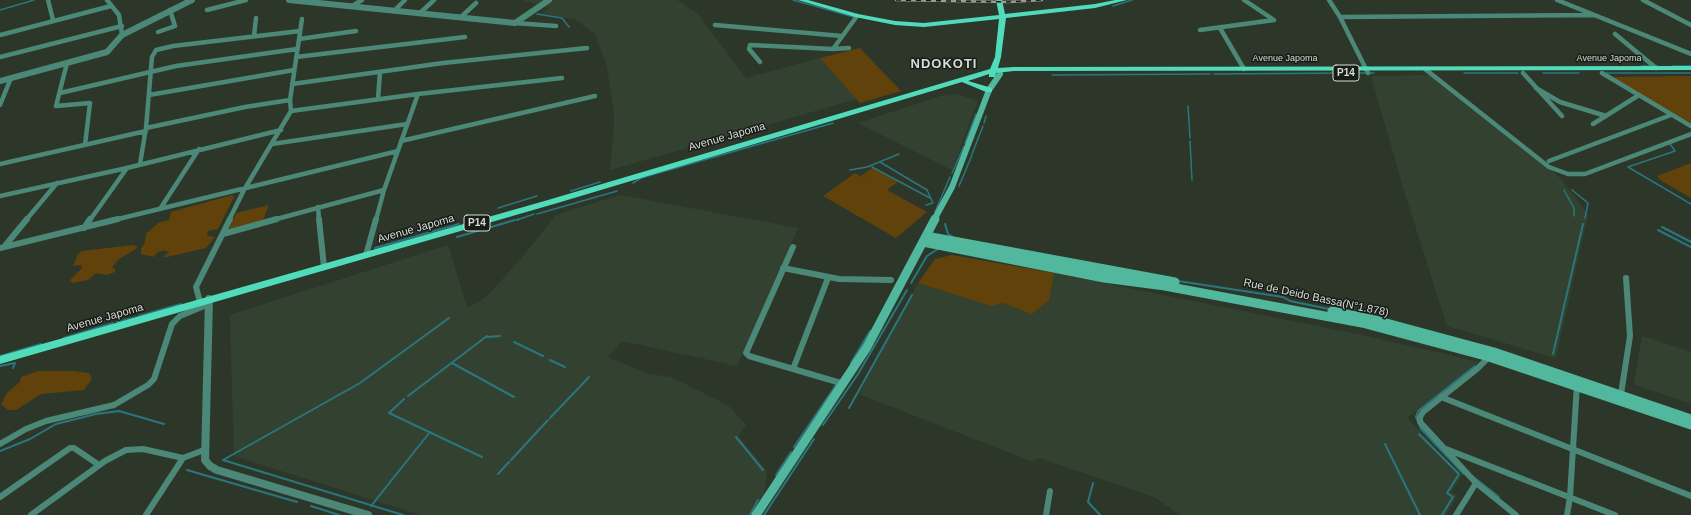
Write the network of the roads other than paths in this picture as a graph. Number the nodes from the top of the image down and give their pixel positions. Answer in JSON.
{"nodes":[{"id":1,"x":48,"y":0,"type":"edge"},
{"id":2,"x":107,"y":0,"type":"edge"},
{"id":3,"x":192,"y":0,"type":"edge"},
{"id":4,"x":246,"y":0,"type":"edge"},
{"id":5,"x":289,"y":0,"type":"edge"},
{"id":6,"x":362,"y":0,"type":"edge"},
{"id":7,"x":405,"y":0,"type":"edge"},
{"id":8,"x":434,"y":0,"type":"edge"},
{"id":9,"x":549,"y":0,"type":"edge"},
{"id":10,"x":801,"y":0,"type":"edge"},
{"id":11,"x":998,"y":0,"type":"edge"},
{"id":12,"x":1124,"y":0,"type":"edge"},
{"id":13,"x":1244,"y":0,"type":"edge"},
{"id":14,"x":1329,"y":0,"type":"edge"},
{"id":15,"x":1557,"y":0,"type":"edge"},
{"id":16,"x":1643,"y":0,"type":"edge"},
{"id":17,"x":303,"y":1,"type":"edge"},
{"id":18,"x":476,"y":3,"type":"dead end"},
{"id":19,"x":111,"y":6,"type":"junction"},
{"id":20,"x":352,"y":6,"type":"junction"},
{"id":21,"x":170,"y":10,"type":"junction"},
{"id":22,"x":207,"y":10,"type":"dead end"},
{"id":23,"x":394,"y":10,"type":"junction"},
{"id":24,"x":420,"y":13,"type":"junction"},
{"id":25,"x":1003,"y":15,"type":"junction"},
{"id":26,"x":1594,"y":15,"type":"junction"},
{"id":27,"x":857,"y":16,"type":"junction"},
{"id":28,"x":1340,"y":16,"type":"junction"},
{"id":29,"x":461,"y":17,"type":"junction"},
{"id":30,"x":256,"y":18,"type":"dead end"},
{"id":31,"x":302,"y":19,"type":"dead end"},
{"id":32,"x":53,"y":20,"type":"junction"},
{"id":33,"x":515,"y":23,"type":"junction"},
{"id":34,"x":715,"y":25,"type":"dead end"},
{"id":35,"x":1691,"y":25,"type":"edge"},
{"id":36,"x":122,"y":26,"type":"junction"},
{"id":37,"x":556,"y":26,"type":"dead end"},
{"id":38,"x":1220,"y":28,"type":"junction"},
{"id":39,"x":1200,"y":30,"type":"dead end"},
{"id":40,"x":300,"y":31,"type":"junction"},
{"id":41,"x":356,"y":31,"type":"dead end"},
{"id":42,"x":158,"y":32,"type":"dead end"},
{"id":43,"x":1615,"y":34,"type":"dead end"},
{"id":44,"x":0,"y":35,"type":"edge"},
{"id":45,"x":122,"y":35,"type":"junction"},
{"id":46,"x":254,"y":36,"type":"junction"},
{"id":47,"x":842,"y":36,"type":"junction"},
{"id":48,"x":465,"y":37,"type":"dead end"},
{"id":49,"x":299,"y":39,"type":"junction"},
{"id":50,"x":297,"y":48,"type":"junction"},
{"id":51,"x":587,"y":48,"type":"dead end"},
{"id":52,"x":849,"y":48,"type":"dead end"},
{"id":53,"x":833,"y":49,"type":"junction"},
{"id":54,"x":1691,"y":54,"type":"edge"},
{"id":55,"x":0,"y":57,"type":"edge"},
{"id":56,"x":296,"y":57,"type":"junction"},
{"id":57,"x":998,"y":58,"type":"junction"},
{"id":58,"x":760,"y":62,"type":"dead end"},
{"id":59,"x":67,"y":63,"type":"junction"},
{"id":60,"x":1656,"y":68,"type":"junction"},
{"id":61,"x":1691,"y":68,"type":"edge"},
{"id":62,"x":1014,"y":69,"type":"junction"},
{"id":63,"x":1244,"y":69,"type":"junction"},
{"id":64,"x":294,"y":70,"type":"junction"},
{"id":65,"x":1366,"y":71,"type":"junction"},
{"id":66,"x":1427,"y":71,"type":"junction"},
{"id":67,"x":380,"y":72,"type":"junction"},
{"id":68,"x":1000,"y":72,"type":"junction"},
{"id":69,"x":1691,"y":72,"type":"edge"},
{"id":70,"x":150,"y":73,"type":"junction"},
{"id":71,"x":992,"y":73,"type":"junction"},
{"id":72,"x":1522,"y":73,"type":"junction"},
{"id":73,"x":1602,"y":73,"type":"junction"},
{"id":74,"x":11,"y":78,"type":"junction"},
{"id":75,"x":562,"y":78,"type":"dead end"},
{"id":76,"x":0,"y":81,"type":"edge"},
{"id":77,"x":965,"y":82,"type":"junction"},
{"id":78,"x":953,"y":83,"type":"junction"},
{"id":79,"x":292,"y":84,"type":"junction"},
{"id":80,"x":1536,"y":88,"type":"junction"},
{"id":81,"x":989,"y":90,"type":"junction"},
{"id":82,"x":60,"y":93,"type":"junction"},
{"id":83,"x":418,"y":94,"type":"junction"},
{"id":84,"x":149,"y":95,"type":"junction"},
{"id":85,"x":1639,"y":95,"type":"junction"},
{"id":86,"x":595,"y":96,"type":"dead end"},
{"id":87,"x":378,"y":99,"type":"junction"},
{"id":88,"x":290,"y":100,"type":"junction"},
{"id":89,"x":0,"y":105,"type":"edge"},
{"id":90,"x":291,"y":111,"type":"junction"},
{"id":91,"x":1664,"y":111,"type":"junction"},
{"id":92,"x":1671,"y":115,"type":"junction"},
{"id":93,"x":1562,"y":116,"type":"dead end"},
{"id":94,"x":1606,"y":116,"type":"junction"},
{"id":95,"x":407,"y":124,"type":"junction"},
{"id":96,"x":1593,"y":124,"type":"dead end"},
{"id":97,"x":1691,"y":125,"type":"edge"},
{"id":98,"x":146,"y":129,"type":"junction"},
{"id":99,"x":281,"y":130,"type":"junction"},
{"id":100,"x":1691,"y":134,"type":"edge"},
{"id":101,"x":401,"y":141,"type":"junction"},
{"id":102,"x":272,"y":144,"type":"junction"},
{"id":103,"x":85,"y":145,"type":"junction"},
{"id":104,"x":199,"y":149,"type":"junction"},
{"id":105,"x":398,"y":151,"type":"junction"},
{"id":106,"x":1550,"y":162,"type":"dead end"},
{"id":107,"x":0,"y":164,"type":"edge"},
{"id":108,"x":140,"y":164,"type":"junction"},
{"id":109,"x":127,"y":168,"type":"junction"},
{"id":110,"x":57,"y":183,"type":"junction"},
{"id":111,"x":244,"y":190,"type":"junction"},
{"id":112,"x":384,"y":190,"type":"junction"},
{"id":113,"x":0,"y":196,"type":"edge"},
{"id":114,"x":318,"y":207,"type":"junction"},
{"id":115,"x":160,"y":209,"type":"junction"},
{"id":116,"x":84,"y":228,"type":"junction"},
{"id":117,"x":222,"y":234,"type":"junction"},
{"id":118,"x":925,"y":239,"type":"junction"},
{"id":119,"x":793,"y":246,"type":"dead end"},
{"id":120,"x":2,"y":248,"type":"edge"},
{"id":121,"x":366,"y":255,"type":"junction"},
{"id":122,"x":324,"y":267,"type":"junction"},
{"id":123,"x":783,"y":268,"type":"junction"},
{"id":124,"x":828,"y":278,"type":"junction"},
{"id":125,"x":1626,"y":278,"type":"dead end"},
{"id":126,"x":891,"y":280,"type":"dead end"},
{"id":127,"x":200,"y":302,"type":"junction"},
{"id":128,"x":209,"y":302,"type":"junction"},
{"id":129,"x":1489,"y":357,"type":"junction"},
{"id":130,"x":0,"y":360,"type":"edge"},
{"id":131,"x":793,"y":369,"type":"junction"},
{"id":132,"x":1577,"y":382,"type":"junction"},
{"id":133,"x":844,"y":384,"type":"junction"},
{"id":134,"x":1621,"y":394,"type":"junction"},
{"id":135,"x":1441,"y":397,"type":"junction"},
{"id":136,"x":1691,"y":419,"type":"edge"},
{"id":137,"x":1691,"y":425,"type":"edge"},
{"id":138,"x":0,"y":444,"type":"edge"},
{"id":139,"x":1444,"y":448,"type":"junction"},
{"id":140,"x":204,"y":450,"type":"junction"},
{"id":141,"x":1572,"y":450,"type":"junction"},
{"id":142,"x":183,"y":458,"type":"junction"},
{"id":143,"x":99,"y":465,"type":"junction"},
{"id":144,"x":1476,"y":483,"type":"junction"},
{"id":145,"x":1050,"y":491,"type":"dead end"},
{"id":146,"x":1691,"y":496,"type":"edge"},
{"id":147,"x":0,"y":497,"type":"edge"},
{"id":148,"x":1570,"y":497,"type":"junction"},
{"id":149,"x":31,"y":515,"type":"edge"},
{"id":150,"x":146,"y":515,"type":"edge"},
{"id":151,"x":368,"y":515,"type":"edge"},
{"id":152,"x":756,"y":515,"type":"edge"},
{"id":153,"x":1046,"y":515,"type":"edge"},
{"id":154,"x":1456,"y":515,"type":"edge"},
{"id":155,"x":1516,"y":515,"type":"edge"},
{"id":156,"x":1567,"y":515,"type":"edge"},
{"id":157,"x":1615,"y":515,"type":"edge"}],
"edges":[{"from":1,"to":32,"type":"street"},
{"from":2,"to":19,"type":"street"},
{"from":3,"to":21,"type":"street"},
{"from":4,"to":22,"type":"street"},
{"from":5,"to":17,"type":"street"},
{"from":6,"to":20,"type":"street"},
{"from":7,"to":23,"type":"street"},
{"from":8,"to":24,"type":"street"},
{"from":9,"to":33,"type":"street"},
{"from":10,"to":27,"type":"main road"},
{"from":11,"to":25,"type":"main road"},
{"from":12,"to":25,"type":"main road"},
{"from":13,"to":38,"type":"street"},
{"from":14,"to":28,"type":"street"},
{"from":15,"to":26,"type":"street"},
{"from":16,"to":35,"type":"street"},
{"from":17,"to":20,"type":"street"},
{"from":18,"to":29,"type":"street"},
{"from":19,"to":32,"type":"street"},
{"from":19,"to":36,"type":"street"},
{"from":20,"to":23,"type":"street"},
{"from":21,"to":42,"type":"street"},
{"from":21,"to":45,"type":"street"},
{"from":23,"to":24,"type":"street"},
{"from":24,"to":29,"type":"street"},
{"from":25,"to":27,"type":"main road"},
{"from":25,"to":57,"type":"main road"},
{"from":26,"to":28,"type":"street"},
{"from":26,"to":54,"type":"street"},
{"from":27,"to":47,"type":"street"},
{"from":28,"to":65,"type":"street"},
{"from":29,"to":33,"type":"street"},
{"from":30,"to":46,"type":"street"},
{"from":31,"to":40,"type":"street"},
{"from":32,"to":44,"type":"street"},
{"from":33,"to":37,"type":"street"},
{"from":34,"to":47,"type":"street"},
{"from":36,"to":45,"type":"street"},
{"from":36,"to":55,"type":"street"},
{"from":38,"to":39,"type":"street"},
{"from":38,"to":63,"type":"street"},
{"from":40,"to":46,"type":"street"},
{"from":40,"to":49,"type":"street"},
{"from":41,"to":49,"type":"street"},
{"from":43,"to":60,"type":"street"},
{"from":45,"to":59,"type":"street"},
{"from":46,"to":70,"type":"street"},
{"from":47,"to":53,"type":"street"},
{"from":48,"to":56,"type":"street"},
{"from":49,"to":50,"type":"street"},
{"from":50,"to":56,"type":"street"},
{"from":50,"to":70,"type":"street"},
{"from":51,"to":67,"type":"street"},
{"from":52,"to":53,"type":"street"},
{"from":53,"to":58,"type":"street"},
{"from":56,"to":64,"type":"street"},
{"from":57,"to":62,"type":"main road"},
{"from":57,"to":68,"type":"main road"},
{"from":57,"to":71,"type":"main road"},
{"from":59,"to":74,"type":"street"},
{"from":59,"to":82,"type":"street"},
{"from":60,"to":61,"type":"main road","name":"Avenue Japoma","number":"P14"},
{"from":60,"to":66,"type":"main road","name":"Avenue Japoma","number":"P14"},
{"from":62,"to":63,"type":"main road","name":"Avenue Japoma","number":"P14"},
{"from":62,"to":68,"type":"main road","name":"Avenue Japoma","number":"P14"},
{"from":63,"to":65,"type":"main road","name":"Avenue Japoma","number":"P14"},
{"from":64,"to":79,"type":"street"},
{"from":64,"to":84,"type":"street"},
{"from":65,"to":66,"type":"main road","name":"Avenue Japoma","number":"P14"},
{"from":65,"to":68,"type":"main road","name":"Avenue Japoma","number":"P14"},
{"from":66,"to":72,"type":"main road","name":"Avenue Japoma","number":"P14"},
{"from":66,"to":100,"type":"street"},
{"from":67,"to":79,"type":"street"},
{"from":67,"to":87,"type":"street"},
{"from":68,"to":71,"type":"main road","name":"Avenue Japoma","number":"P14"},
{"from":68,"to":81,"type":"main road"},
{"from":69,"to":73,"type":"main road","name":"Avenue Japoma","number":"P14"},
{"from":70,"to":82,"type":"street"},
{"from":70,"to":84,"type":"street"},
{"from":71,"to":77,"type":"main road","name":"Avenue Japoma","number":"P14"},
{"from":71,"to":78,"type":"main road","name":"Avenue Japoma","number":"P14"},
{"from":71,"to":81,"type":"main road"},
{"from":72,"to":73,"type":"main road","name":"Avenue Japoma","number":"P14"},
{"from":72,"to":80,"type":"street"},
{"from":73,"to":85,"type":"street"},
{"from":74,"to":76,"type":"street"},
{"from":74,"to":89,"type":"street"},
{"from":75,"to":83,"type":"street"},
{"from":77,"to":78,"type":"main road","name":"Avenue Japoma","number":"P14"},
{"from":77,"to":81,"type":"main road"},
{"from":78,"to":121,"type":"main road","name":"Avenue Japoma","number":"P14"},
{"from":79,"to":88,"type":"street"},
{"from":80,"to":93,"type":"street"},
{"from":80,"to":94,"type":"street"},
{"from":81,"to":118,"type":"main road"},
{"from":82,"to":103,"type":"street"},
{"from":83,"to":87,"type":"street"},
{"from":83,"to":95,"type":"street"},
{"from":84,"to":98,"type":"street"},
{"from":85,"to":91,"type":"street"},
{"from":85,"to":94,"type":"street"},
{"from":86,"to":101,"type":"street"},
{"from":87,"to":90,"type":"street"},
{"from":88,"to":90,"type":"street"},
{"from":88,"to":98,"type":"street"},
{"from":90,"to":99,"type":"street"},
{"from":91,"to":92,"type":"street"},
{"from":91,"to":97,"type":"street"},
{"from":92,"to":97,"type":"street"},
{"from":92,"to":106,"type":"street"},
{"from":94,"to":96,"type":"street"},
{"from":95,"to":101,"type":"street"},
{"from":95,"to":102,"type":"street"},
{"from":98,"to":103,"type":"street"},
{"from":98,"to":108,"type":"street"},
{"from":99,"to":102,"type":"street"},
{"from":99,"to":104,"type":"street"},
{"from":101,"to":105,"type":"street"},
{"from":102,"to":111,"type":"street"},
{"from":103,"to":107,"type":"street"},
{"from":104,"to":108,"type":"street"},
{"from":104,"to":115,"type":"street"},
{"from":105,"to":111,"type":"street"},
{"from":105,"to":112,"type":"street"},
{"from":108,"to":109,"type":"street"},
{"from":109,"to":110,"type":"street"},
{"from":109,"to":116,"type":"street"},
{"from":110,"to":113,"type":"street"},
{"from":110,"to":120,"type":"street"},
{"from":111,"to":115,"type":"street"},
{"from":111,"to":117,"type":"street"},
{"from":112,"to":114,"type":"street"},
{"from":112,"to":121,"type":"street"},
{"from":114,"to":117,"type":"street"},
{"from":114,"to":122,"type":"street"},
{"from":115,"to":116,"type":"street"},
{"from":116,"to":120,"type":"street"},
{"from":117,"to":127,"type":"street"},
{"from":118,"to":129,"type":"main road"},
{"from":118,"to":132,"type":"main road","name":"Rue de Deido Bassa(N°1.878)"},
{"from":118,"to":133,"type":"main road"},
{"from":119,"to":123,"type":"street"},
{"from":121,"to":122,"type":"main road","name":"Avenue Japoma","number":"P14"},
{"from":122,"to":128,"type":"main road","name":"Avenue Japoma","number":"P14"},
{"from":123,"to":124,"type":"street"},
{"from":123,"to":131,"type":"street"},
{"from":124,"to":126,"type":"street"},
{"from":124,"to":131,"type":"street"},
{"from":125,"to":134,"type":"street"},
{"from":127,"to":128,"type":"main road","name":"Avenue Japoma","number":"P14"},
{"from":127,"to":130,"type":"main road","name":"Avenue Japoma","number":"P14"},
{"from":128,"to":138,"type":"street"},
{"from":128,"to":140,"type":"street"},
{"from":129,"to":132,"type":"main road"},
{"from":129,"to":135,"type":"street"},
{"from":131,"to":133,"type":"street"},
{"from":132,"to":134,"type":"main road","name":"Rue de Deido Bassa(N°1.878)"},
{"from":132,"to":137,"type":"main road"},
{"from":132,"to":141,"type":"street"},
{"from":133,"to":152,"type":"main road"},
{"from":134,"to":136,"type":"main road","name":"Rue de Deido Bassa(N°1.878)"},
{"from":135,"to":139,"type":"street"},
{"from":135,"to":141,"type":"street"},
{"from":139,"to":144,"type":"street"},
{"from":139,"to":148,"type":"street"},
{"from":140,"to":142,"type":"street"},
{"from":140,"to":151,"type":"street"},
{"from":141,"to":146,"type":"street"},
{"from":141,"to":148,"type":"street"},
{"from":142,"to":143,"type":"street"},
{"from":142,"to":150,"type":"street"},
{"from":143,"to":147,"type":"street"},
{"from":143,"to":149,"type":"street"},
{"from":144,"to":154,"type":"street"},
{"from":144,"to":155,"type":"street"},
{"from":145,"to":153,"type":"street"},
{"from":148,"to":156,"type":"street"},
{"from":148,"to":157,"type":"street"}]}
